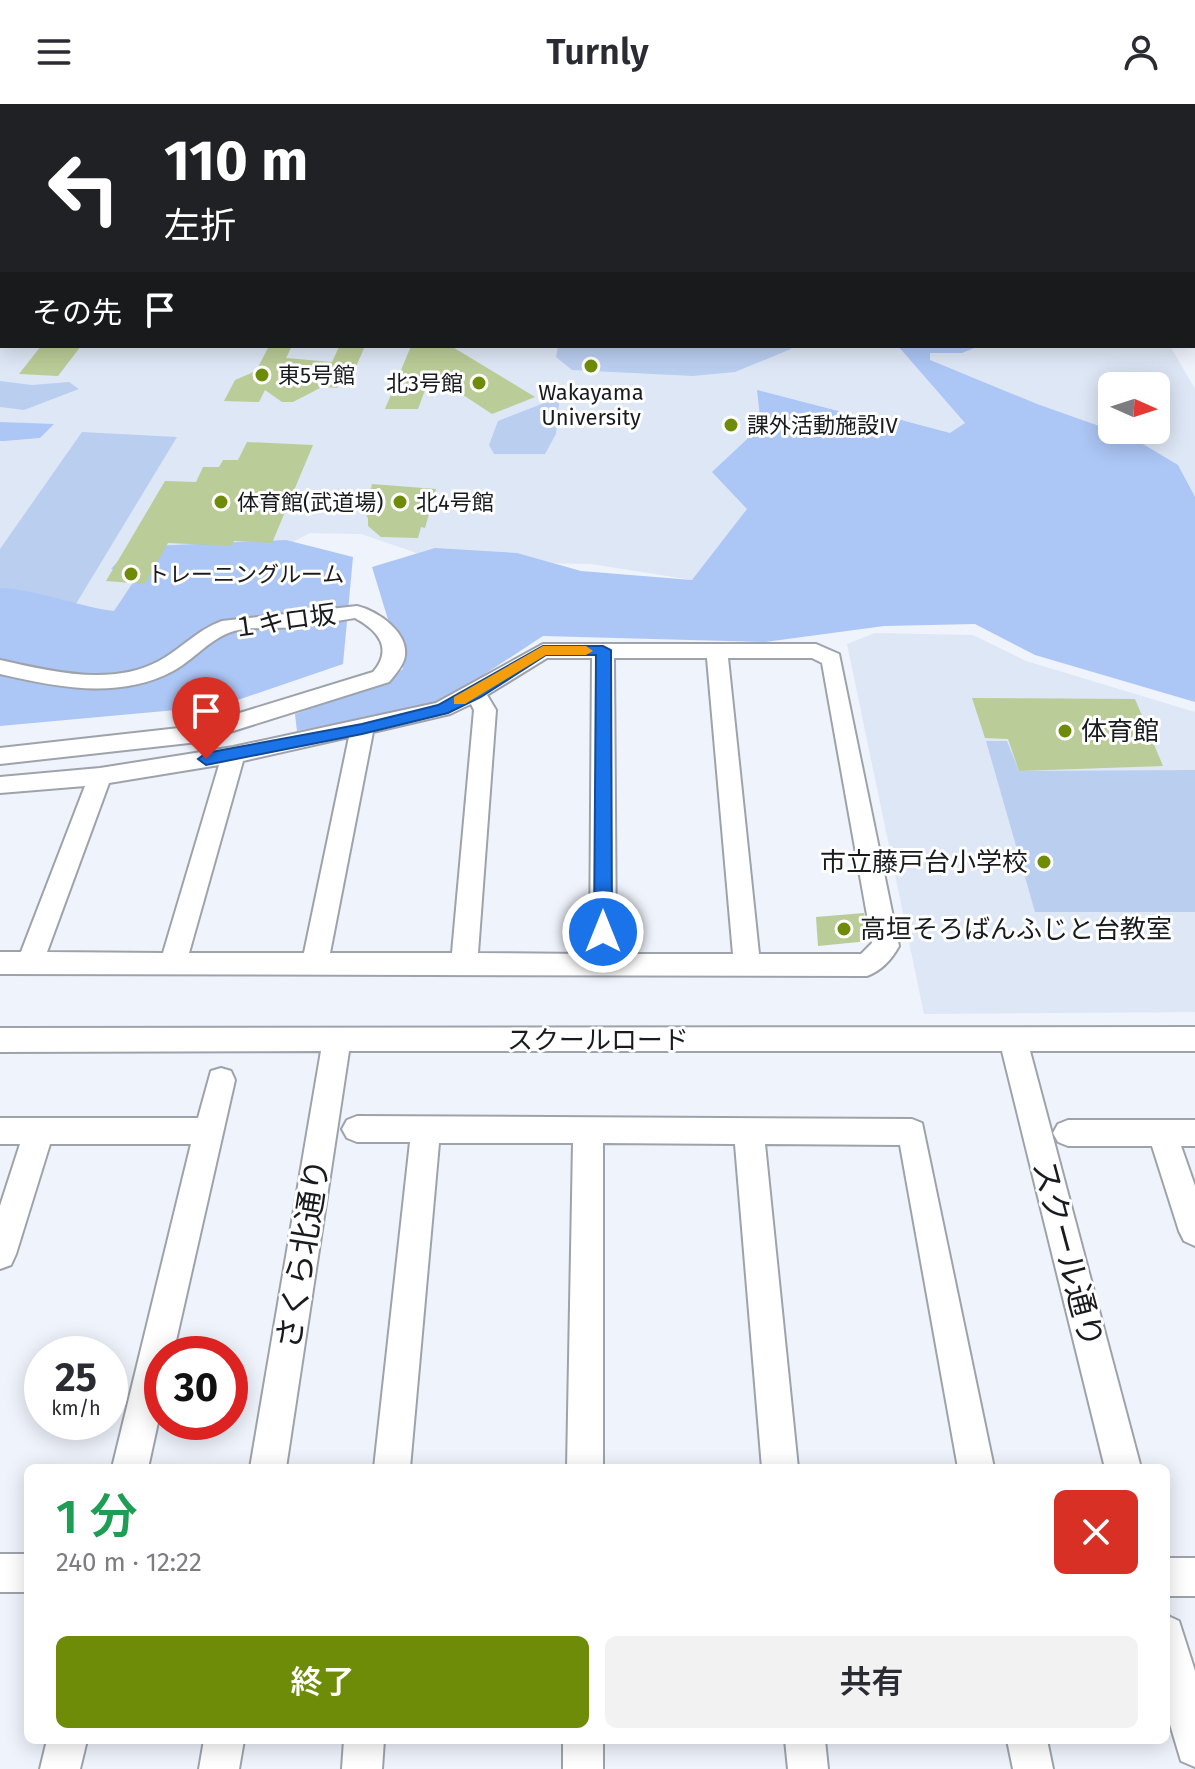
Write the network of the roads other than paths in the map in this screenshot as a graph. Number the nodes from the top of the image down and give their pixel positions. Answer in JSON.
{"nodes":[{"id":1,"x":603,"y":650,"type":"junction"},
{"id":2,"x":717,"y":651,"type":"junction"},
{"id":3,"x":0,"y":667,"type":"edge"},
{"id":4,"x":475,"y":693,"type":"junction"},
{"id":5,"x":362,"y":729,"type":"junction"},
{"id":6,"x":8,"y":755,"type":"edge"},
{"id":7,"x":233,"y":755,"type":"junction"},
{"id":8,"x":100,"y":776,"type":"junction"},
{"id":9,"x":1,"y":788,"type":"edge"},
{"id":10,"x":0,"y":963,"type":"edge"},
{"id":11,"x":30,"y":963,"type":"junction"},
{"id":12,"x":603,"y":963,"type":"junction"},
{"id":13,"x":747,"y":963,"type":"junction"},
{"id":14,"x":173,"y":964,"type":"junction"},
{"id":15,"x":315,"y":964,"type":"junction"},
{"id":16,"x":464,"y":964,"type":"junction"},
{"id":17,"x":1195,"y":1039,"type":"edge"},
{"id":18,"x":0,"y":1040,"type":"edge"},
{"id":19,"x":337,"y":1040,"type":"junction"},
{"id":20,"x":1013,"y":1040,"type":"junction"},
{"id":21,"x":221,"y":1080,"type":"dead end"},
{"id":22,"x":357,"y":1129,"type":"dead end"},
{"id":23,"x":426,"y":1129,"type":"junction"},
{"id":24,"x":588,"y":1130,"type":"junction"},
{"id":25,"x":0,"y":1131,"type":"edge"},
{"id":26,"x":209,"y":1131,"type":"junction"},
{"id":27,"x":749,"y":1131,"type":"junction"},
{"id":28,"x":39,"y":1132,"type":"junction"},
{"id":29,"x":1068,"y":1133,"type":"dead end"},
{"id":30,"x":1162,"y":1133,"type":"junction"},
{"id":31,"x":1195,"y":1133,"type":"edge"},
{"id":32,"x":1195,"y":1231,"type":"edge"},
{"id":33,"x":0,"y":1254,"type":"edge"},
{"id":34,"x":131,"y":1464,"type":"edge"},
{"id":35,"x":269,"y":1464,"type":"edge"},
{"id":36,"x":392,"y":1464,"type":"edge"},
{"id":37,"x":585,"y":1464,"type":"edge"},
{"id":38,"x":780,"y":1464,"type":"edge"},
{"id":39,"x":975,"y":1464,"type":"edge"},
{"id":40,"x":1122,"y":1464,"type":"edge"},
{"id":41,"x":0,"y":1573,"type":"edge"},
{"id":42,"x":24,"y":1573,"type":"edge"},
{"id":43,"x":1170,"y":1577,"type":"edge"},
{"id":44,"x":1195,"y":1577,"type":"edge"},
{"id":45,"x":1170,"y":1650,"type":"edge"},
{"id":46,"x":66,"y":1744,"type":"edge"},
{"id":47,"x":223,"y":1744,"type":"edge"},
{"id":48,"x":364,"y":1744,"type":"edge"},
{"id":49,"x":583,"y":1744,"type":"edge"},
{"id":50,"x":805,"y":1744,"type":"edge"},
{"id":51,"x":1028,"y":1744,"type":"edge"},
{"id":52,"x":1195,"y":1747,"type":"edge"},
{"id":53,"x":60,"y":1769,"type":"edge"},
{"id":54,"x":219,"y":1769,"type":"edge"},
{"id":55,"x":362,"y":1769,"type":"edge"},
{"id":56,"x":583,"y":1769,"type":"edge"},
{"id":57,"x":808,"y":1769,"type":"edge"},
{"id":58,"x":1033,"y":1769,"type":"edge"}],
"edges":[{"from":1,"to":2,"type":"street"},
{"from":1,"to":4,"type":"street"},
{"from":1,"to":12,"type":"street"},
{"from":2,"to":13,"type":"street"},
{"from":2,"to":13,"type":"street"},
{"from":3,"to":6,"type":"street","name":"１キロ坂"},
{"from":4,"to":5,"type":"street"},
{"from":4,"to":16,"type":"street"},
{"from":5,"to":7,"type":"street"},
{"from":5,"to":15,"type":"street"},
{"from":6,"to":9,"type":"street"},
{"from":7,"to":8,"type":"street"},
{"from":7,"to":14,"type":"street"},
{"from":8,"to":9,"type":"street"},
{"from":8,"to":11,"type":"street"},
{"from":10,"to":11,"type":"street"},
{"from":11,"to":14,"type":"street"},
{"from":12,"to":13,"type":"street"},
{"from":12,"to":16,"type":"street"},
{"from":14,"to":15,"type":"street"},
{"from":15,"to":16,"type":"street"},
{"from":17,"to":20,"type":"street","name":"スクールロード"},
{"from":18,"to":19,"type":"street","name":"スクールロード"},
{"from":19,"to":20,"type":"street","name":"スクールロード"},
{"from":19,"to":35,"type":"street","name":"さくら北通り"},
{"from":20,"to":40,"type":"street","name":"スクール通り"},
{"from":21,"to":26,"type":"street"},
{"from":22,"to":23,"type":"street"},
{"from":23,"to":24,"type":"street"},
{"from":23,"to":36,"type":"street"},
{"from":24,"to":27,"type":"street"},
{"from":24,"to":37,"type":"street"},
{"from":25,"to":28,"type":"street"},
{"from":26,"to":28,"type":"street"},
{"from":26,"to":34,"type":"street"},
{"from":27,"to":38,"type":"street"},
{"from":27,"to":39,"type":"street"},
{"from":28,"to":33,"type":"street"},
{"from":29,"to":30,"type":"street"},
{"from":30,"to":31,"type":"street"},
{"from":30,"to":32,"type":"street"},
{"from":41,"to":42,"type":"street"},
{"from":43,"to":44,"type":"street"},
{"from":45,"to":52,"type":"street"},
{"from":46,"to":53,"type":"street"},
{"from":47,"to":54,"type":"street"},
{"from":48,"to":55,"type":"street"},
{"from":49,"to":56,"type":"street"},
{"from":50,"to":57,"type":"street"},
{"from":51,"to":58,"type":"street"}]}
